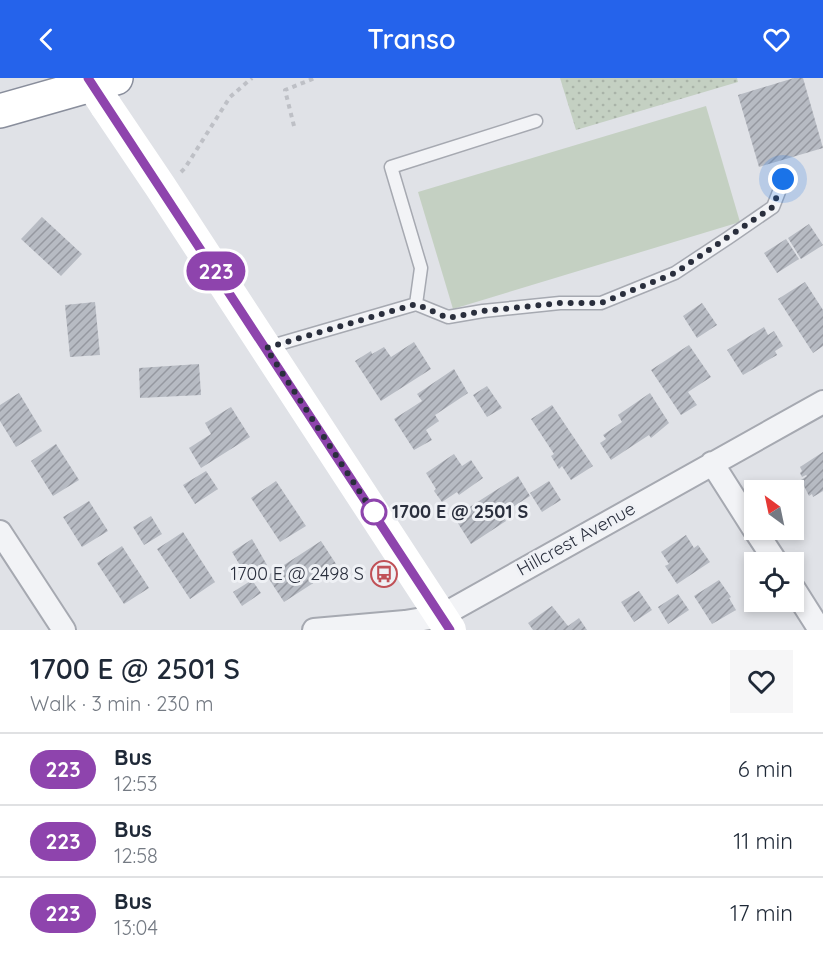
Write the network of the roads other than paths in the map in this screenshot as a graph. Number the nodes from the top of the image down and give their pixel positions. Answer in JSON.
{"nodes":[{"id":1,"x":88,"y":78,"type":"edge"},
{"id":2,"x":111,"y":92,"type":"edge"},
{"id":3,"x":0,"y":111,"type":"edge"},
{"id":4,"x":536,"y":121,"type":"dead end"},
{"id":5,"x":783,"y":179,"type":"dead end"},
{"id":6,"x":416,"y":304,"type":"junction"},
{"id":7,"x":266,"y":348,"type":"junction"},
{"id":8,"x":823,"y":402,"type":"edge"},
{"id":9,"x":712,"y":463,"type":"junction"},
{"id":10,"x":744,"y":512,"type":"edge"},
{"id":11,"x":0,"y":532,"type":"edge"},
{"id":12,"x":804,"y":605,"type":"edge"},
{"id":13,"x":445,"y":623,"type":"edge"},
{"id":14,"x":64,"y":630,"type":"edge"},
{"id":15,"x":314,"y":630,"type":"edge"},
{"id":16,"x":820,"y":630,"type":"edge"}],
"edges":[{"from":1,"to":2,"type":"street","bridge":true},
{"from":2,"to":3,"type":"highway"},
{"from":2,"to":7,"type":"street"},
{"from":4,"to":6,"type":"lane"},
{"from":5,"to":6,"type":"lane"},
{"from":6,"to":7,"type":"lane"},
{"from":7,"to":13,"type":"street"},
{"from":8,"to":9,"type":"street","name":"Hillcrest Avenue"},
{"from":9,"to":10,"type":"street"},
{"from":9,"to":13,"type":"street","name":"Hillcrest Avenue"},
{"from":11,"to":14,"type":"street"},
{"from":12,"to":16,"type":"street"},
{"from":13,"to":15,"type":"street","name":"Hillcrest Avenue"}]}
